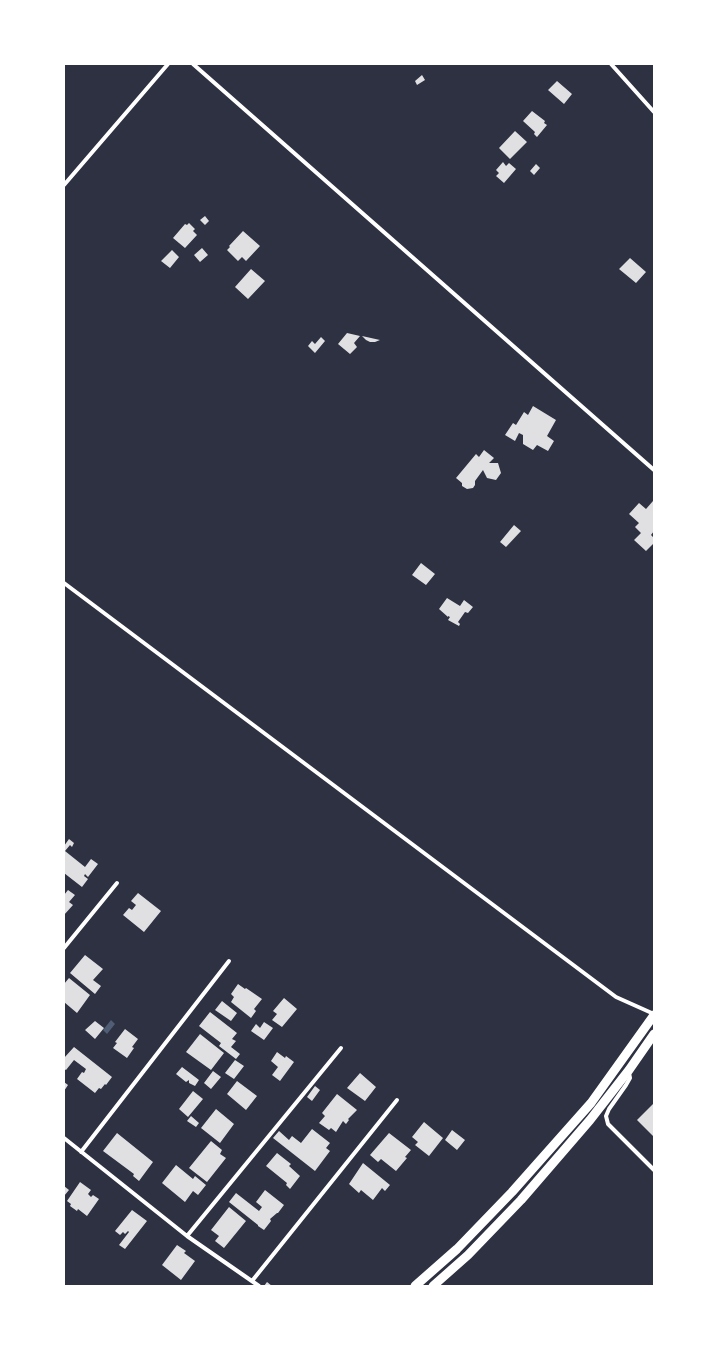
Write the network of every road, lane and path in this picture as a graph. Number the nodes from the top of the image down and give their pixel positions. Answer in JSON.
{"nodes":[{"id":1,"x":168,"y":64,"type":"edge"},
{"id":2,"x":193,"y":64,"type":"edge"},
{"id":3,"x":611,"y":64,"type":"edge"},
{"id":4,"x":654,"y":112,"type":"edge"},
{"id":5,"x":64,"y":185,"type":"edge"},
{"id":6,"x":654,"y":470,"type":"edge"},
{"id":7,"x":64,"y":583,"type":"edge"},
{"id":8,"x":117,"y":883,"type":"dead end"},
{"id":9,"x":64,"y":948,"type":"edge"},
{"id":10,"x":229,"y":961,"type":"dead end"},
{"id":11,"x":654,"y":1015,"type":"edge"},
{"id":12,"x":654,"y":1034,"type":"edge"},
{"id":13,"x":341,"y":1048,"type":"dead end"},
{"id":14,"x":629,"y":1070,"type":"junction"},
{"id":15,"x":397,"y":1100,"type":"dead end"},
{"id":16,"x":64,"y":1138,"type":"edge"},
{"id":17,"x":81,"y":1152,"type":"junction"},
{"id":18,"x":654,"y":1170,"type":"edge"},
{"id":19,"x":187,"y":1236,"type":"junction"},
{"id":20,"x":252,"y":1281,"type":"junction"},
{"id":21,"x":259,"y":1286,"type":"edge"},
{"id":22,"x":414,"y":1286,"type":"edge"},
{"id":23,"x":432,"y":1286,"type":"edge"}],
"edges":[{"from":1,"to":5,"type":"street"},
{"from":2,"to":6,"type":"street"},
{"from":3,"to":4,"type":"street"},
{"from":7,"to":11,"type":"street"},
{"from":8,"to":9,"type":"street"},
{"from":10,"to":17,"type":"street"},
{"from":11,"to":22,"type":"main road"},
{"from":12,"to":14,"type":"main road"},
{"from":13,"to":19,"type":"street"},
{"from":14,"to":18,"type":"street"},
{"from":14,"to":23,"type":"main road"},
{"from":15,"to":20,"type":"street"},
{"from":16,"to":17,"type":"street"},
{"from":17,"to":19,"type":"street"},
{"from":19,"to":20,"type":"street"},
{"from":20,"to":21,"type":"street"}]}
